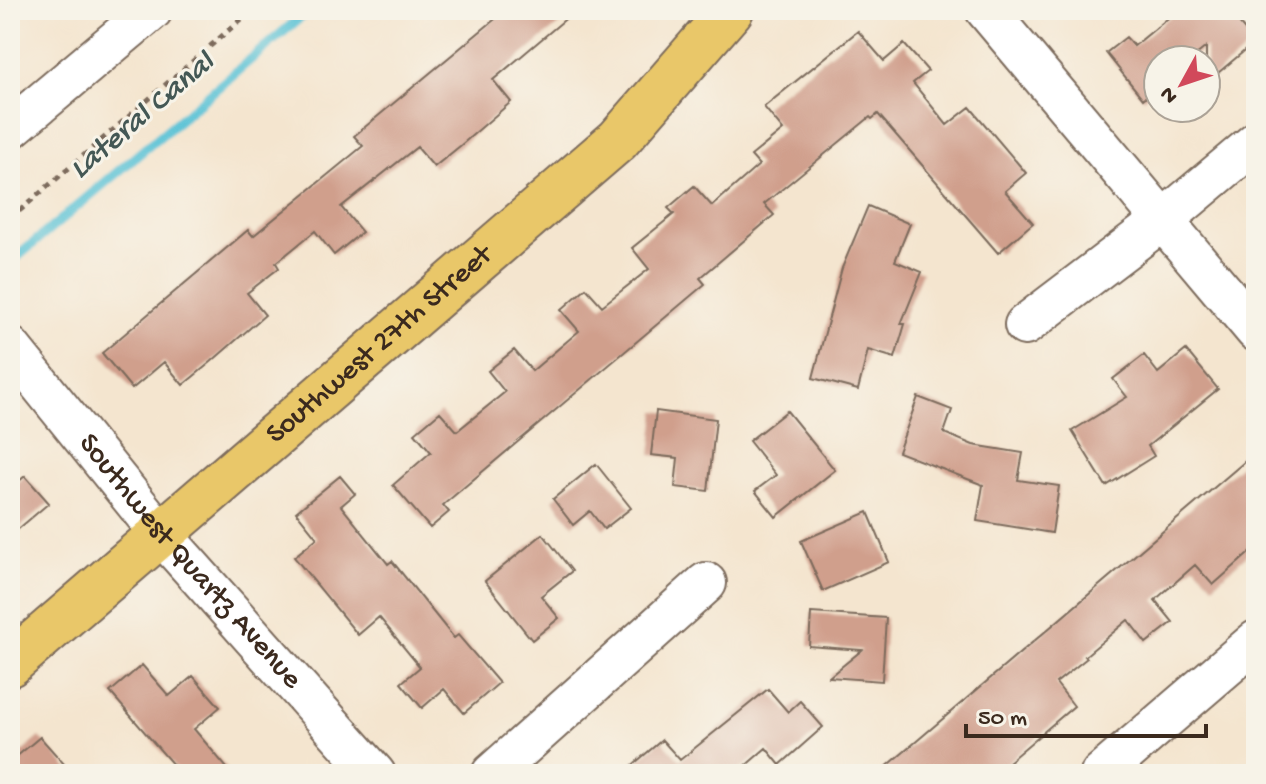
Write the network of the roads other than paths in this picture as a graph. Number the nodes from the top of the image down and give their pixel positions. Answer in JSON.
{"nodes":[{"id":1,"x":152,"y":10,"type":"edge"},
{"id":2,"x":731,"y":10,"type":"edge"},
{"id":3,"x":986,"y":10,"type":"edge"},
{"id":4,"x":10,"y":129,"type":"edge"},
{"id":5,"x":1256,"y":142,"type":"edge"},
{"id":6,"x":1163,"y":220,"type":"junction"},
{"id":7,"x":1025,"y":325,"type":"dead end"},
{"id":8,"x":1256,"y":331,"type":"edge"},
{"id":9,"x":10,"y":347,"type":"edge"},
{"id":10,"x":161,"y":534,"type":"junction"},
{"id":11,"x":706,"y":583,"type":"dead end"},
{"id":12,"x":1256,"y":641,"type":"edge"},
{"id":13,"x":10,"y":664,"type":"edge"},
{"id":14,"x":375,"y":774,"type":"edge"},
{"id":15,"x":492,"y":774,"type":"edge"},
{"id":16,"x":1101,"y":774,"type":"edge"}],
"edges":[{"from":1,"to":4,"type":"street"},
{"from":2,"to":10,"type":"main road","name":"Southwest 27th Street"},
{"from":3,"to":6,"type":"street"},
{"from":5,"to":6,"type":"street"},
{"from":6,"to":7,"type":"street"},
{"from":6,"to":8,"type":"street"},
{"from":9,"to":10,"type":"street","name":"Southwest Quartz Avenue"},
{"from":10,"to":13,"type":"main road","name":"Southwest 27th Street"},
{"from":10,"to":14,"type":"street","name":"Southwest Quartz Avenue"},
{"from":11,"to":15,"type":"street"},
{"from":12,"to":16,"type":"street"}]}
